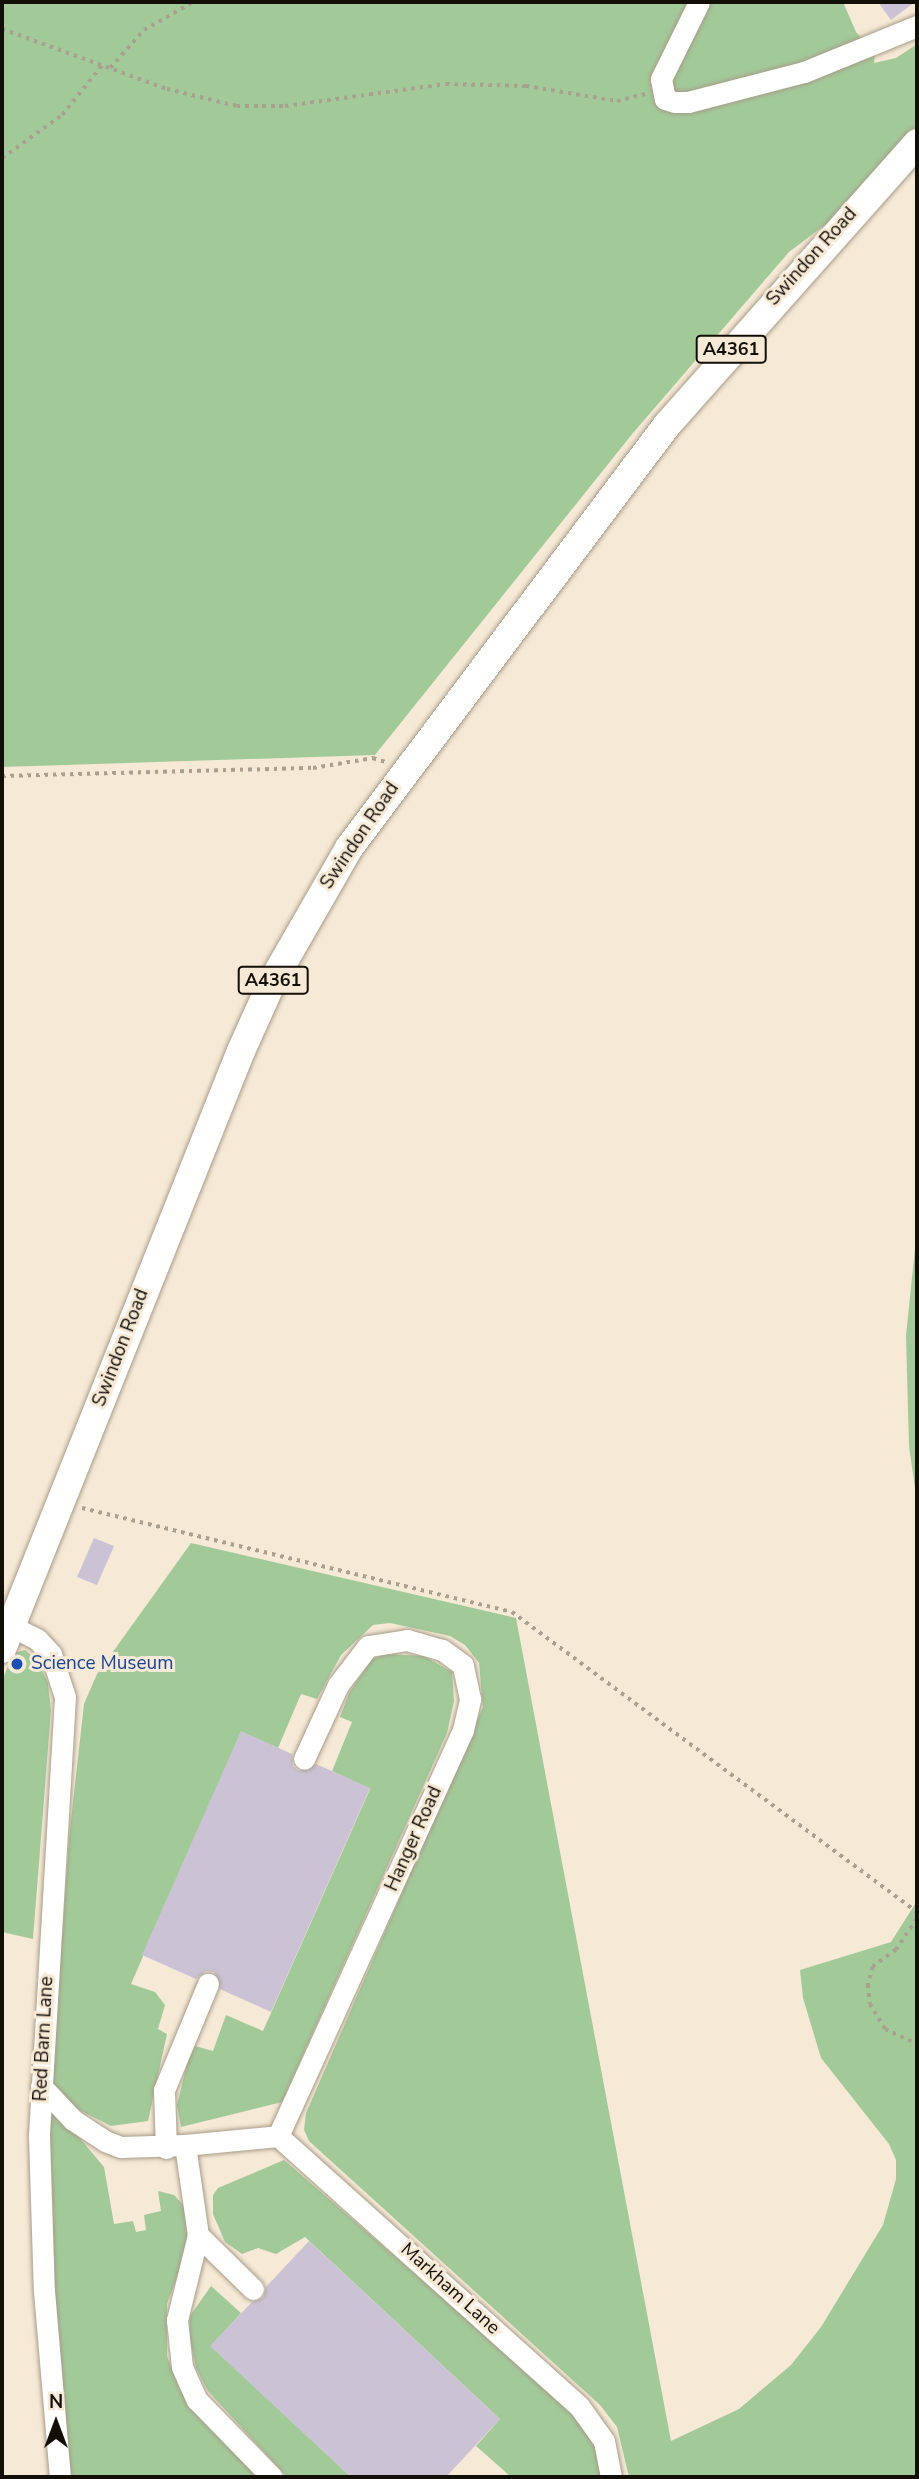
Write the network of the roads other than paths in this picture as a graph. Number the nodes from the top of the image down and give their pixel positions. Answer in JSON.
{"nodes":[{"id":1,"x":699,"y":2,"type":"edge"},
{"id":2,"x":917,"y":26,"type":"edge"},
{"id":3,"x":917,"y":143,"type":"edge"},
{"id":4,"x":8,"y":1623,"type":"edge"},
{"id":5,"x":304,"y":1759,"type":"dead end"},
{"id":6,"x":208,"y":1984,"type":"dead end"},
{"id":7,"x":41,"y":2086,"type":"junction"},
{"id":8,"x":278,"y":2136,"type":"junction"},
{"id":9,"x":176,"y":2147,"type":"junction"},
{"id":10,"x":198,"y":2235,"type":"junction"},
{"id":11,"x":253,"y":2289,"type":"dead end"},
{"id":12,"x":60,"y":2477,"type":"edge"},
{"id":13,"x":272,"y":2477,"type":"edge"},
{"id":14,"x":613,"y":2477,"type":"edge"}],
"edges":[{"from":1,"to":2,"type":"street"},
{"from":3,"to":4,"type":"main road","name":"Swindon Road","number":"A4361"},
{"from":4,"to":7,"type":"street","name":"Red Barn Lane"},
{"from":5,"to":8,"type":"street","name":"Hanger Road"},
{"from":6,"to":9,"type":"street"},
{"from":7,"to":9,"type":"street"},
{"from":7,"to":12,"type":"street","name":"Red Barn Lane"},
{"from":8,"to":9,"type":"street"},
{"from":8,"to":14,"type":"street","name":"Markham Lane"},
{"from":9,"to":10,"type":"street"},
{"from":10,"to":11,"type":"street"},
{"from":10,"to":13,"type":"street"}]}
